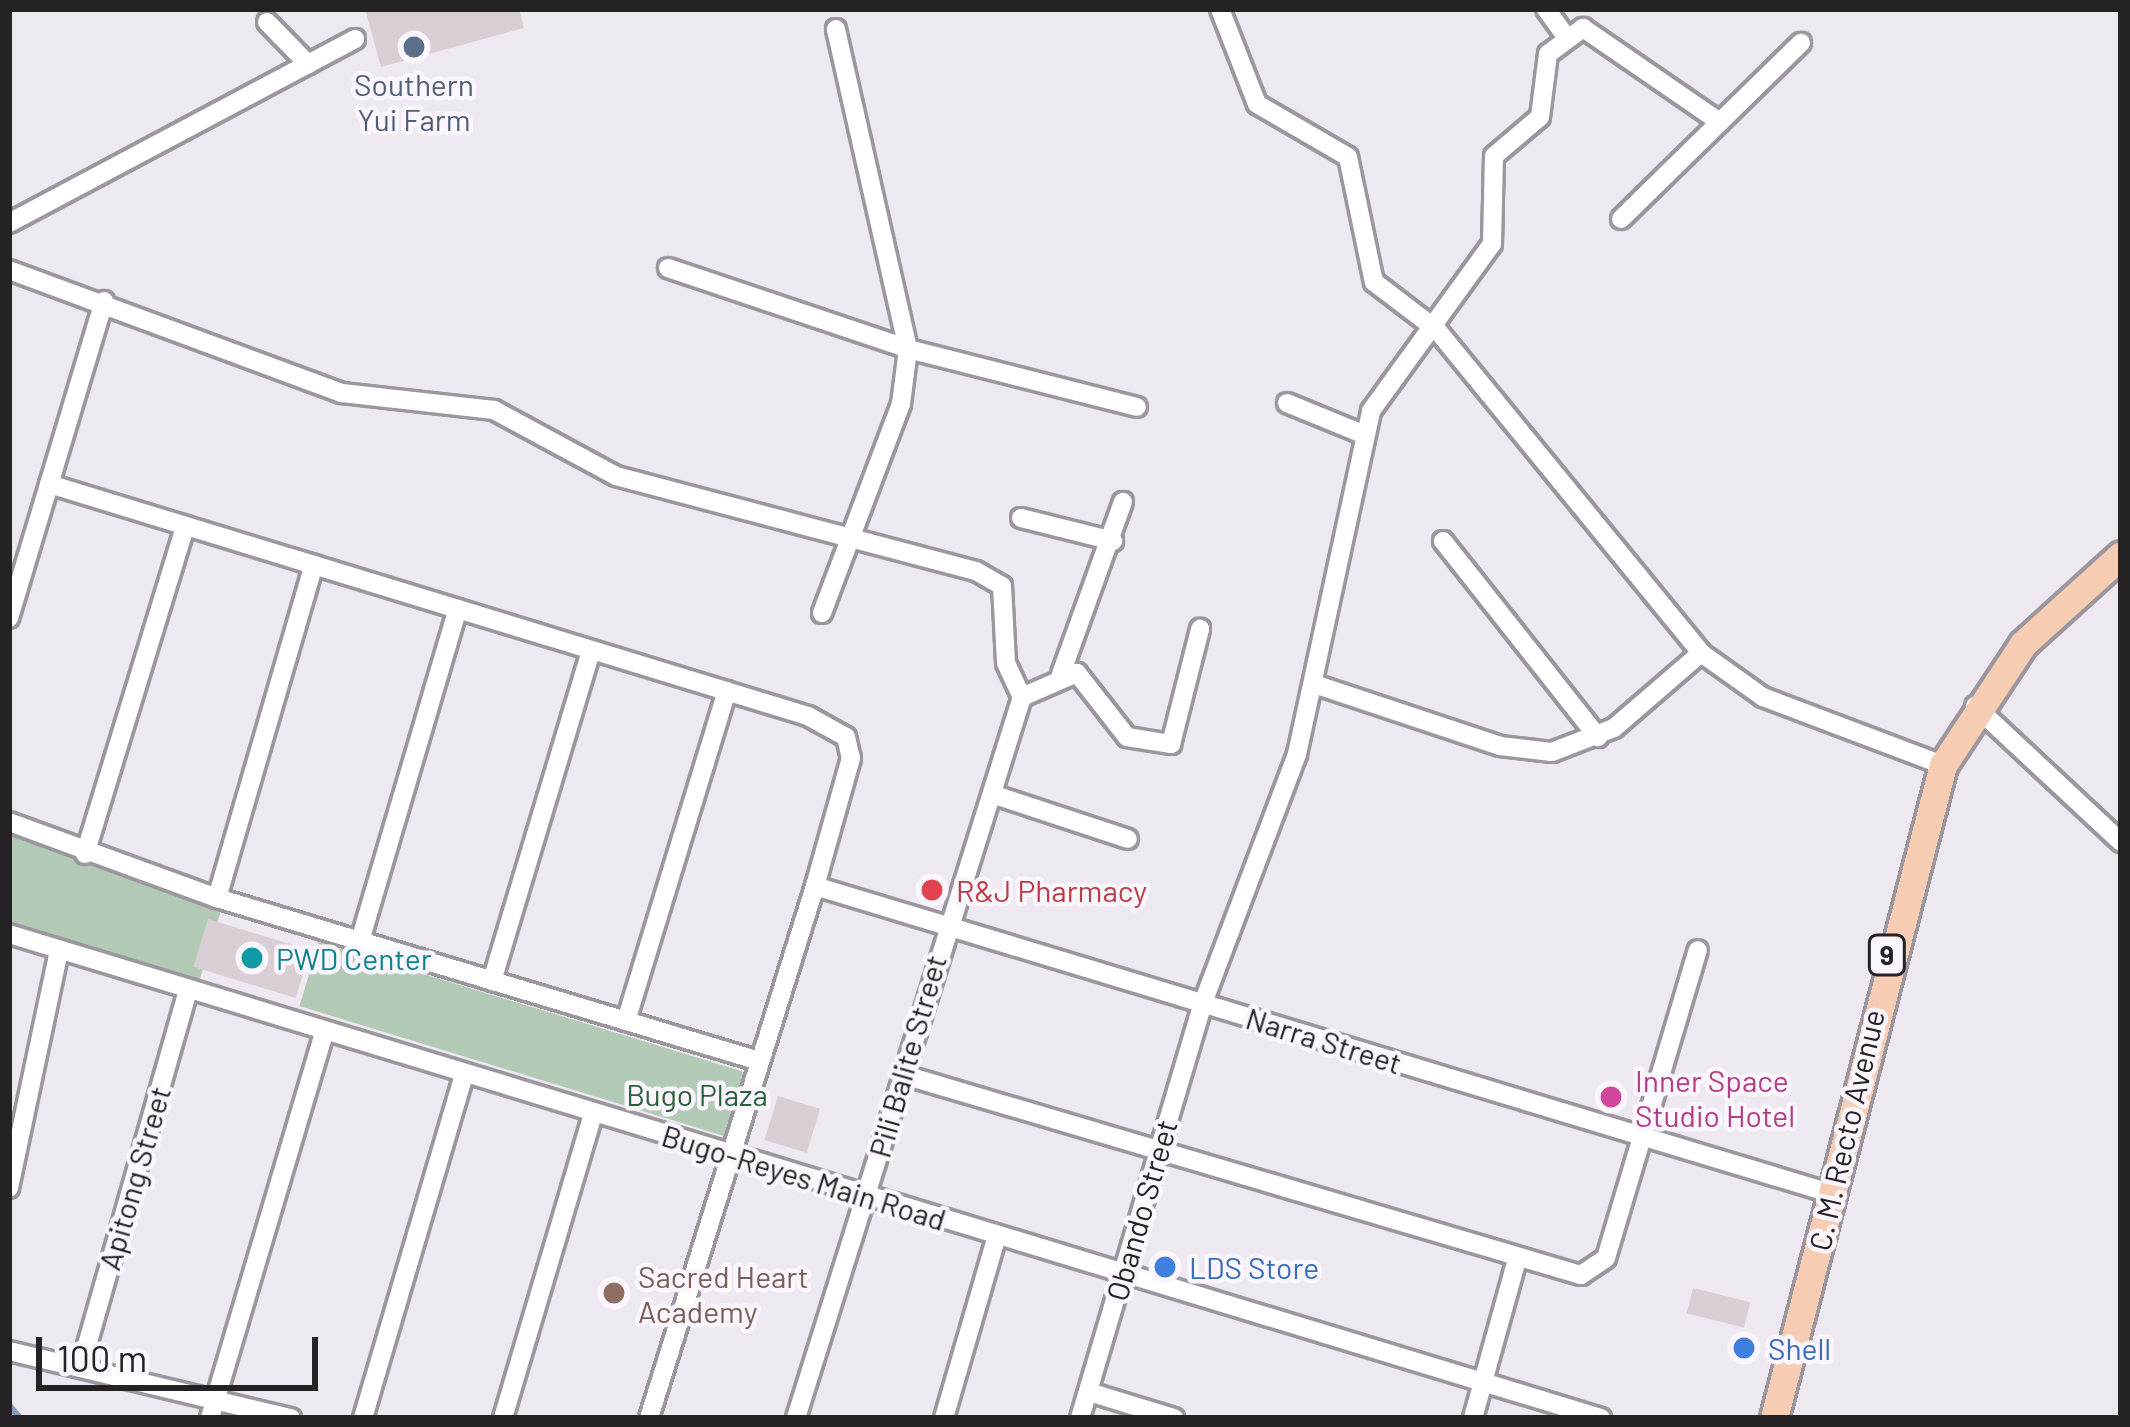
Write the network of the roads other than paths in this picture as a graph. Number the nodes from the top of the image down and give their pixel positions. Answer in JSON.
{"nodes":[{"id":1,"x":1220,"y":9,"type":"edge"},
{"id":2,"x":1546,"y":9,"type":"edge"},
{"id":3,"x":267,"y":22,"type":"dead end"},
{"id":4,"x":836,"y":29,"type":"dead end"},
{"id":5,"x":1565,"y":35,"type":"junction"},
{"id":6,"x":355,"y":39,"type":"dead end"},
{"id":7,"x":1802,"y":43,"type":"dead end"},
{"id":8,"x":308,"y":64,"type":"junction"},
{"id":9,"x":1720,"y":122,"type":"junction"},
{"id":10,"x":1621,"y":219,"type":"dead end"},
{"id":11,"x":9,"y":223,"type":"edge"},
{"id":12,"x":668,"y":268,"type":"dead end"},
{"id":13,"x":9,"y":269,"type":"edge"},
{"id":14,"x":104,"y":301,"type":"junction"},
{"id":15,"x":1437,"y":330,"type":"junction"},
{"id":16,"x":908,"y":349,"type":"junction"},
{"id":17,"x":1287,"y":403,"type":"dead end"},
{"id":18,"x":1137,"y":407,"type":"dead end"},
{"id":19,"x":1365,"y":435,"type":"junction"},
{"id":20,"x":49,"y":484,"type":"junction"},
{"id":21,"x":1123,"y":502,"type":"dead end"},
{"id":22,"x":1021,"y":518,"type":"dead end"},
{"id":23,"x":185,"y":526,"type":"junction"},
{"id":24,"x":856,"y":532,"type":"junction"},
{"id":25,"x":1113,"y":541,"type":"junction"},
{"id":26,"x":1443,"y":541,"type":"dead end"},
{"id":27,"x":2121,"y":555,"type":"edge"},
{"id":28,"x":314,"y":565,"type":"junction"},
{"id":29,"x":458,"y":609,"type":"junction"},
{"id":30,"x":822,"y":613,"type":"dead end"},
{"id":31,"x":9,"y":618,"type":"edge"},
{"id":32,"x":1200,"y":628,"type":"dead end"},
{"id":33,"x":591,"y":650,"type":"junction"},
{"id":34,"x":1701,"y":653,"type":"junction"},
{"id":35,"x":1061,"y":674,"type":"junction"},
{"id":36,"x":1314,"y":684,"type":"junction"},
{"id":37,"x":727,"y":692,"type":"junction"},
{"id":38,"x":1022,"y":697,"type":"junction"},
{"id":39,"x":1976,"y":706,"type":"junction"},
{"id":40,"x":1598,"y":737,"type":"junction"},
{"id":41,"x":1943,"y":765,"type":"junction"},
{"id":42,"x":992,"y":794,"type":"junction"},
{"id":43,"x":9,"y":822,"type":"edge"},
{"id":44,"x":1128,"y":839,"type":"dead end"},
{"id":45,"x":2121,"y":842,"type":"edge"},
{"id":46,"x":85,"y":854,"type":"junction"},
{"id":47,"x":815,"y":886,"type":"junction"},
{"id":48,"x":217,"y":898,"type":"junction"},
{"id":49,"x":945,"y":925,"type":"junction"},
{"id":50,"x":9,"y":934,"type":"edge"},
{"id":51,"x":360,"y":941,"type":"junction"},
{"id":52,"x":1698,"y":950,"type":"dead end"},
{"id":53,"x":58,"y":951,"type":"junction"},
{"id":54,"x":492,"y":981,"type":"junction"},
{"id":55,"x":188,"y":990,"type":"junction"},
{"id":56,"x":1202,"y":1003,"type":"junction"},
{"id":57,"x":626,"y":1021,"type":"junction"},
{"id":58,"x":325,"y":1030,"type":"junction"},
{"id":59,"x":756,"y":1060,"type":"junction"},
{"id":60,"x":464,"y":1074,"type":"junction"},
{"id":61,"x":904,"y":1075,"type":"junction"},
{"id":62,"x":19,"y":1091,"type":"edge"},
{"id":63,"x":593,"y":1114,"type":"junction"},
{"id":64,"x":1644,"y":1137,"type":"junction"},
{"id":65,"x":1159,"y":1148,"type":"junction"},
{"id":66,"x":728,"y":1155,"type":"junction"},
{"id":67,"x":9,"y":1188,"type":"edge"},
{"id":68,"x":866,"y":1194,"type":"junction"},
{"id":69,"x":1833,"y":1194,"type":"junction"},
{"id":70,"x":997,"y":1234,"type":"junction"},
{"id":71,"x":1517,"y":1258,"type":"junction"},
{"id":72,"x":1123,"y":1271,"type":"junction"},
{"id":73,"x":9,"y":1351,"type":"edge"},
{"id":74,"x":80,"y":1366,"type":"junction"},
{"id":75,"x":1483,"y":1383,"type":"junction"},
{"id":76,"x":1089,"y":1392,"type":"junction"},
{"id":77,"x":213,"y":1408,"type":"edge"},
{"id":78,"x":291,"y":1418,"type":"edge"},
{"id":79,"x":363,"y":1418,"type":"edge"},
{"id":80,"x":503,"y":1418,"type":"edge"},
{"id":81,"x":649,"y":1418,"type":"edge"},
{"id":82,"x":796,"y":1418,"type":"edge"},
{"id":83,"x":944,"y":1418,"type":"edge"},
{"id":84,"x":1081,"y":1418,"type":"edge"},
{"id":85,"x":1174,"y":1418,"type":"edge"},
{"id":86,"x":1473,"y":1418,"type":"edge"},
{"id":87,"x":1601,"y":1418,"type":"edge"},
{"id":88,"x":1774,"y":1418,"type":"edge"}],
"edges":[{"from":1,"to":15,"type":"street"},
{"from":2,"to":5,"type":"street"},
{"from":3,"to":8,"type":"street"},
{"from":4,"to":16,"type":"street"},
{"from":5,"to":9,"type":"street"},
{"from":5,"to":15,"type":"street","name":"Obando Street"},
{"from":6,"to":8,"type":"street"},
{"from":7,"to":9,"type":"street"},
{"from":8,"to":11,"type":"street"},
{"from":9,"to":10,"type":"street"},
{"from":12,"to":16,"type":"street"},
{"from":13,"to":14,"type":"street"},
{"from":14,"to":20,"type":"street"},
{"from":14,"to":24,"type":"street"},
{"from":15,"to":19,"type":"street","name":"Obando Street"},
{"from":15,"to":34,"type":"street"},
{"from":16,"to":18,"type":"street"},
{"from":16,"to":24,"type":"street"},
{"from":17,"to":19,"type":"street"},
{"from":19,"to":36,"type":"street","name":"Obando Street"},
{"from":20,"to":23,"type":"street"},
{"from":20,"to":31,"type":"street"},
{"from":21,"to":25,"type":"street"},
{"from":22,"to":25,"type":"street"},
{"from":23,"to":28,"type":"street"},
{"from":23,"to":46,"type":"street"},
{"from":24,"to":30,"type":"street"},
{"from":24,"to":38,"type":"street"},
{"from":25,"to":35,"type":"street"},
{"from":26,"to":40,"type":"street"},
{"from":27,"to":39,"type":"highway","name":"C. M. Recto Avenue","number":"9"},
{"from":28,"to":29,"type":"street"},
{"from":28,"to":48,"type":"street"},
{"from":29,"to":33,"type":"street"},
{"from":29,"to":51,"type":"street"},
{"from":32,"to":35,"type":"street"},
{"from":33,"to":37,"type":"street"},
{"from":33,"to":54,"type":"street"},
{"from":34,"to":40,"type":"street"},
{"from":34,"to":41,"type":"street"},
{"from":35,"to":38,"type":"street"},
{"from":36,"to":40,"type":"street"},
{"from":36,"to":56,"type":"street","name":"Obando Street"},
{"from":37,"to":47,"type":"street"},
{"from":37,"to":57,"type":"street"},
{"from":38,"to":42,"type":"street","name":"Pili Balite Street"},
{"from":39,"to":41,"type":"highway","name":"C. M. Recto Avenue","number":"9"},
{"from":39,"to":45,"type":"street"},
{"from":41,"to":69,"type":"highway","name":"C. M. Recto Avenue","number":"9"},
{"from":42,"to":44,"type":"street"},
{"from":42,"to":49,"type":"street","name":"Pili Balite Street"},
{"from":43,"to":46,"type":"street"},
{"from":46,"to":48,"type":"street"},
{"from":47,"to":49,"type":"street","name":"Narra Street"},
{"from":47,"to":59,"type":"street"},
{"from":48,"to":51,"type":"street"},
{"from":49,"to":56,"type":"street","name":"Narra Street"},
{"from":49,"to":61,"type":"street","name":"Pili Balite Street"},
{"from":50,"to":53,"type":"street","name":"Bugo-Reyes Main Road"},
{"from":51,"to":54,"type":"street"},
{"from":52,"to":64,"type":"street"},
{"from":53,"to":55,"type":"street","name":"Bugo-Reyes Main Road"},
{"from":53,"to":62,"type":"street"},
{"from":54,"to":57,"type":"street"},
{"from":55,"to":58,"type":"street","name":"Bugo-Reyes Main Road"},
{"from":55,"to":74,"type":"street","name":"Apitong Street"},
{"from":56,"to":64,"type":"street","name":"Narra Street"},
{"from":56,"to":65,"type":"street","name":"Obando Street"},
{"from":57,"to":59,"type":"street"},
{"from":58,"to":60,"type":"street","name":"Bugo-Reyes Main Road"},
{"from":58,"to":77,"type":"street"},
{"from":59,"to":66,"type":"street"},
{"from":60,"to":63,"type":"street","name":"Bugo-Reyes Main Road"},
{"from":60,"to":79,"type":"street"},
{"from":61,"to":65,"type":"street"},
{"from":61,"to":68,"type":"street","name":"Pili Balite Street"},
{"from":62,"to":67,"type":"street"},
{"from":63,"to":66,"type":"street","name":"Bugo-Reyes Main Road"},
{"from":63,"to":80,"type":"street"},
{"from":64,"to":69,"type":"street","name":"Narra Street"},
{"from":64,"to":71,"type":"street"},
{"from":65,"to":71,"type":"street"},
{"from":65,"to":72,"type":"street","name":"Obando Street"},
{"from":66,"to":68,"type":"street","name":"Bugo-Reyes Main Road"},
{"from":66,"to":81,"type":"street"},
{"from":68,"to":70,"type":"street","name":"Bugo-Reyes Main Road"},
{"from":68,"to":82,"type":"street","name":"Pili Balite Street"},
{"from":69,"to":88,"type":"highway","name":"C. M. Recto Avenue","number":"9"},
{"from":70,"to":72,"type":"street","name":"Bugo-Reyes Main Road"},
{"from":70,"to":83,"type":"street"},
{"from":71,"to":75,"type":"street"},
{"from":72,"to":75,"type":"street","name":"Bugo-Reyes Main Road"},
{"from":72,"to":76,"type":"street","name":"Obando Street"},
{"from":73,"to":74,"type":"street"},
{"from":74,"to":77,"type":"street"},
{"from":75,"to":86,"type":"street"},
{"from":75,"to":87,"type":"street","name":"Bugo-Reyes Main Road"},
{"from":76,"to":84,"type":"street","name":"Obando Street"},
{"from":76,"to":85,"type":"street"},
{"from":77,"to":78,"type":"street"}]}
